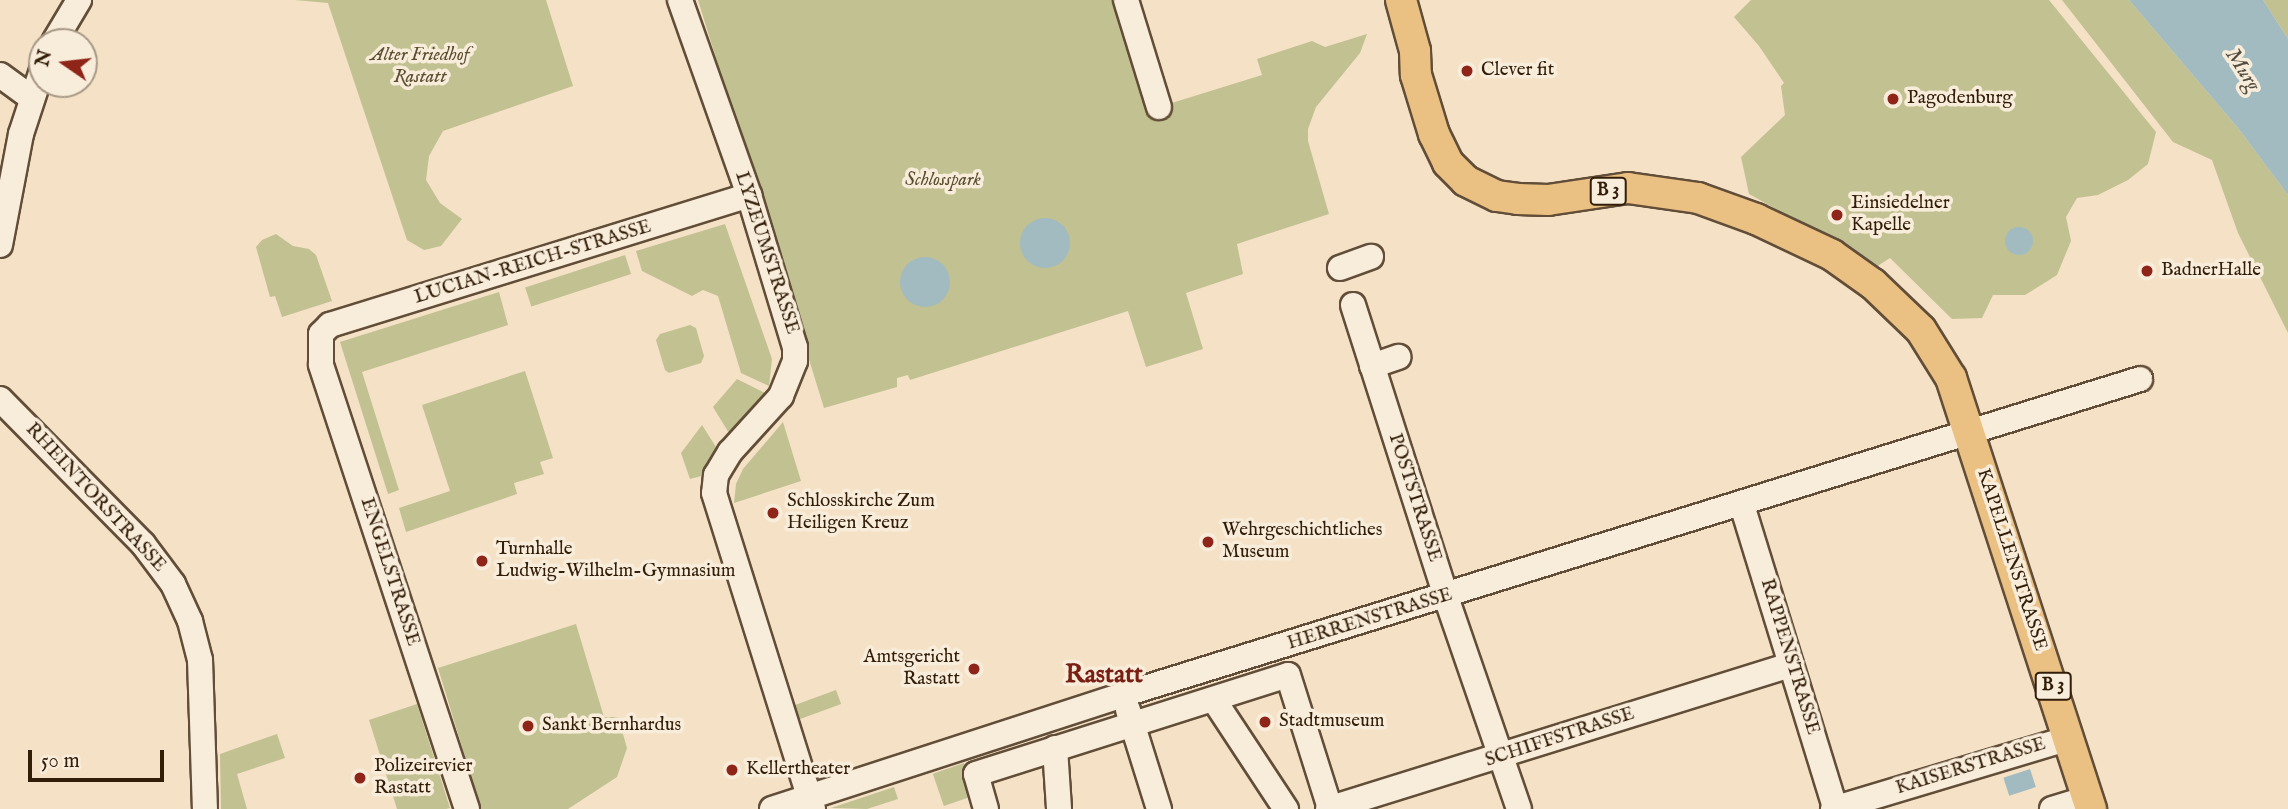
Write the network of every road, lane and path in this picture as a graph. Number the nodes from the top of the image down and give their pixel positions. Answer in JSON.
{"nodes":[{"id":1,"x":79,"y":0,"type":"edge"},
{"id":2,"x":680,"y":0,"type":"edge"},
{"id":3,"x":1126,"y":0,"type":"edge"},
{"id":4,"x":1388,"y":0,"type":"edge"},
{"id":5,"x":1401,"y":0,"type":"edge"},
{"id":6,"x":62,"y":28,"type":"edge"},
{"id":7,"x":0,"y":75,"type":"edge"},
{"id":8,"x":1416,"y":75,"type":"junction"},
{"id":9,"x":28,"y":95,"type":"edge"},
{"id":10,"x":32,"y":98,"type":"edge"},
{"id":11,"x":1159,"y":107,"type":"dead end"},
{"id":12,"x":749,"y":195,"type":"junction"},
{"id":13,"x":0,"y":245,"type":"edge"},
{"id":14,"x":1371,"y":257,"type":"dead end"},
{"id":15,"x":1340,"y":268,"type":"dead end"},
{"id":16,"x":1353,"y":305,"type":"dead end"},
{"id":17,"x":321,"y":334,"type":"joint"},
{"id":18,"x":1398,"y":358,"type":"dead end"},
{"id":19,"x":1371,"y":366,"type":"junction"},
{"id":20,"x":2140,"y":380,"type":"dead end"},
{"id":21,"x":0,"y":400,"type":"edge"},
{"id":22,"x":1969,"y":432,"type":"junction"},
{"id":23,"x":1742,"y":505,"type":"junction"},
{"id":24,"x":1446,"y":597,"type":"junction"},
{"id":25,"x":1791,"y":665,"type":"junction"},
{"id":26,"x":1122,"y":695,"type":"junction"},
{"id":27,"x":1214,"y":700,"type":"junction"},
{"id":28,"x":1133,"y":724,"type":"junction"},
{"id":29,"x":2070,"y":738,"type":"junction"},
{"id":30,"x":1052,"y":749,"type":"junction"},
{"id":31,"x":1502,"y":757,"type":"junction"},
{"id":32,"x":811,"y":803,"type":"edge"},
{"id":33,"x":2089,"y":803,"type":"edge"},
{"id":34,"x":205,"y":809,"type":"edge"},
{"id":35,"x":467,"y":809,"type":"edge"},
{"id":36,"x":772,"y":809,"type":"edge"},
{"id":37,"x":986,"y":809,"type":"edge"},
{"id":38,"x":1059,"y":809,"type":"edge"},
{"id":39,"x":1159,"y":809,"type":"edge"},
{"id":40,"x":1286,"y":809,"type":"edge"},
{"id":41,"x":1329,"y":809,"type":"edge"},
{"id":42,"x":1519,"y":809,"type":"edge"},
{"id":43,"x":1834,"y":809,"type":"edge"},
{"id":44,"x":2052,"y":809,"type":"edge"}],
"edges":[{"from":1,"to":6,"type":"street"},
{"from":2,"to":12,"type":"street","name":"LYZEUMSTRASSE"},
{"from":3,"to":11,"type":"street"},
{"from":4,"to":8,"type":"main road","number":"B 3"},
{"from":5,"to":8,"type":"main road","number":"B 3"},
{"from":7,"to":9,"type":"street"},
{"from":8,"to":22,"type":"main road","name":"KAPELLENSTRASSE","number":"B 3"},
{"from":10,"to":13,"type":"street"},
{"from":12,"to":17,"type":"street","name":"LUCIAN-REICH-STRASSE"},
{"from":12,"to":32,"type":"street","name":"LYZEUMSTRASSE"},
{"from":14,"to":15,"type":"street"},
{"from":16,"to":19,"type":"street","name":"POSTSTRASSE"},
{"from":17,"to":35,"type":"street","name":"ENGELSTRASSE"},
{"from":18,"to":19,"type":"street"},
{"from":19,"to":24,"type":"street","name":"POSTSTRASSE"},
{"from":20,"to":22,"type":"street"},
{"from":21,"to":34,"type":"street","name":"RHEINTORSTRASSE"},
{"from":22,"to":23,"type":"street","name":"HERRENSTRASSE"},
{"from":22,"to":29,"type":"main road","name":"KAPELLENSTRASSE","number":"B 3"},
{"from":23,"to":24,"type":"street","name":"HERRENSTRASSE"},
{"from":23,"to":25,"type":"street","name":"RAPPENSTRASSE"},
{"from":24,"to":26,"type":"street","name":"HERRENSTRASSE"},
{"from":24,"to":31,"type":"street","name":"POSTSTRASSE"},
{"from":25,"to":31,"type":"street","name":"SCHIFFSTRASSE"},
{"from":25,"to":43,"type":"street","name":"RAPPENSTRASSE"},
{"from":26,"to":28,"type":"street"},
{"from":26,"to":32,"type":"street","name":"HERRENSTRASSE"},
{"from":27,"to":28,"type":"street","name":"HERRENSTRASSE"},
{"from":27,"to":40,"type":"street"},
{"from":27,"to":41,"type":"street","name":"HERRENSTRASSE"},
{"from":28,"to":30,"type":"street","name":"HERRENSTRASSE"},
{"from":28,"to":39,"type":"street"},
{"from":29,"to":33,"type":"main road","name":"KAPELLENSTRASSE","number":"B 3"},
{"from":29,"to":43,"type":"street","name":"KAISERSTRASSE"},
{"from":30,"to":37,"type":"street","name":"HERRENSTRASSE"},
{"from":30,"to":38,"type":"street"},
{"from":31,"to":41,"type":"street","name":"SCHIFFSTRASSE"},
{"from":31,"to":42,"type":"street","name":"POSTSTRASSE"},
{"from":32,"to":36,"type":"street","name":"HERRENSTRASSE"},
{"from":33,"to":44,"type":"street"}]}
